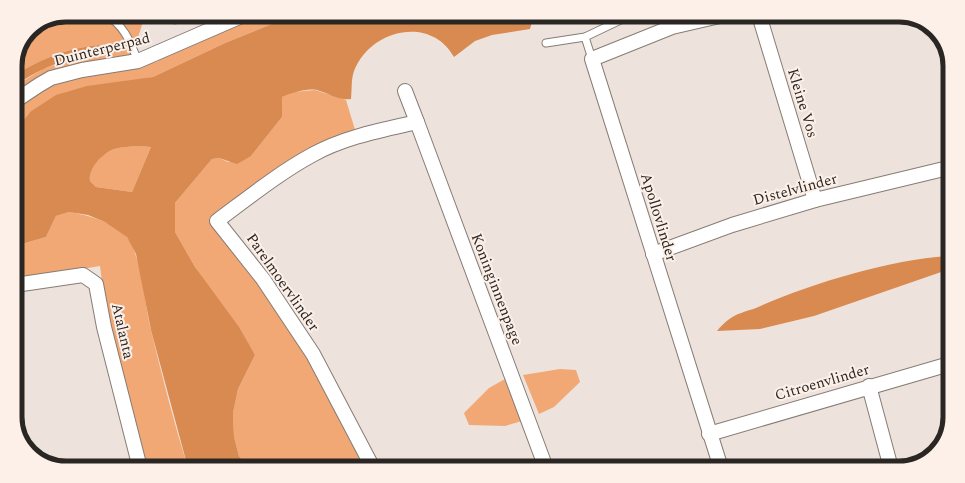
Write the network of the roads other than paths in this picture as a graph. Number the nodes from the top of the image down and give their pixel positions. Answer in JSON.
{"nodes":[{"id":1,"x":117,"y":22,"type":"edge"},
{"id":2,"x":228,"y":22,"type":"edge"},
{"id":3,"x":616,"y":22,"type":"edge"},
{"id":4,"x":694,"y":22,"type":"edge"},
{"id":5,"x":761,"y":22,"type":"edge"},
{"id":6,"x":585,"y":37,"type":"junction"},
{"id":7,"x":546,"y":43,"type":"dead end"},
{"id":8,"x":592,"y":59,"type":"junction"},
{"id":9,"x":138,"y":61,"type":"junction"},
{"id":10,"x":405,"y":91,"type":"dead end"},
{"id":11,"x":22,"y":96,"type":"edge"},
{"id":12,"x":417,"y":122,"type":"junction"},
{"id":13,"x":943,"y":169,"type":"edge"},
{"id":14,"x":815,"y":200,"type":"junction"},
{"id":15,"x":653,"y":254,"type":"junction"},
{"id":16,"x":22,"y":285,"type":"edge"},
{"id":17,"x":943,"y":366,"type":"edge"},
{"id":18,"x":869,"y":386,"type":"junction"},
{"id":19,"x":709,"y":434,"type":"junction"},
{"id":20,"x":138,"y":461,"type":"edge"},
{"id":21,"x":369,"y":461,"type":"edge"},
{"id":22,"x":543,"y":461,"type":"edge"},
{"id":23,"x":719,"y":461,"type":"edge"},
{"id":24,"x":889,"y":461,"type":"edge"}],
"edges":[{"from":1,"to":9,"type":"lane"},
{"from":2,"to":9,"type":"street","name":"Duinterperpad"},
{"from":3,"to":6,"type":"lane"},
{"from":4,"to":8,"type":"street"},
{"from":5,"to":14,"type":"street","name":"Kleine Vos"},
{"from":6,"to":7,"type":"lane"},
{"from":6,"to":8,"type":"lane"},
{"from":8,"to":15,"type":"street","name":"Apollovlinder"},
{"from":9,"to":11,"type":"street","name":"Duinterperpad"},
{"from":10,"to":12,"type":"street","name":"Koninginnenpage"},
{"from":12,"to":21,"type":"street","name":"Parelmoervlinder"},
{"from":12,"to":22,"type":"street","name":"Koninginnenpage"},
{"from":13,"to":14,"type":"street","name":"Distelvlinder"},
{"from":14,"to":15,"type":"street","name":"Distelvlinder"},
{"from":15,"to":19,"type":"street","name":"Apollovlinder"},
{"from":16,"to":20,"type":"street","name":"Atalanta"},
{"from":17,"to":18,"type":"street","name":"Citroenvlinder"},
{"from":18,"to":19,"type":"street","name":"Citroenvlinder"},
{"from":18,"to":24,"type":"street"},
{"from":19,"to":23,"type":"street","name":"Apollovlinder"}]}
